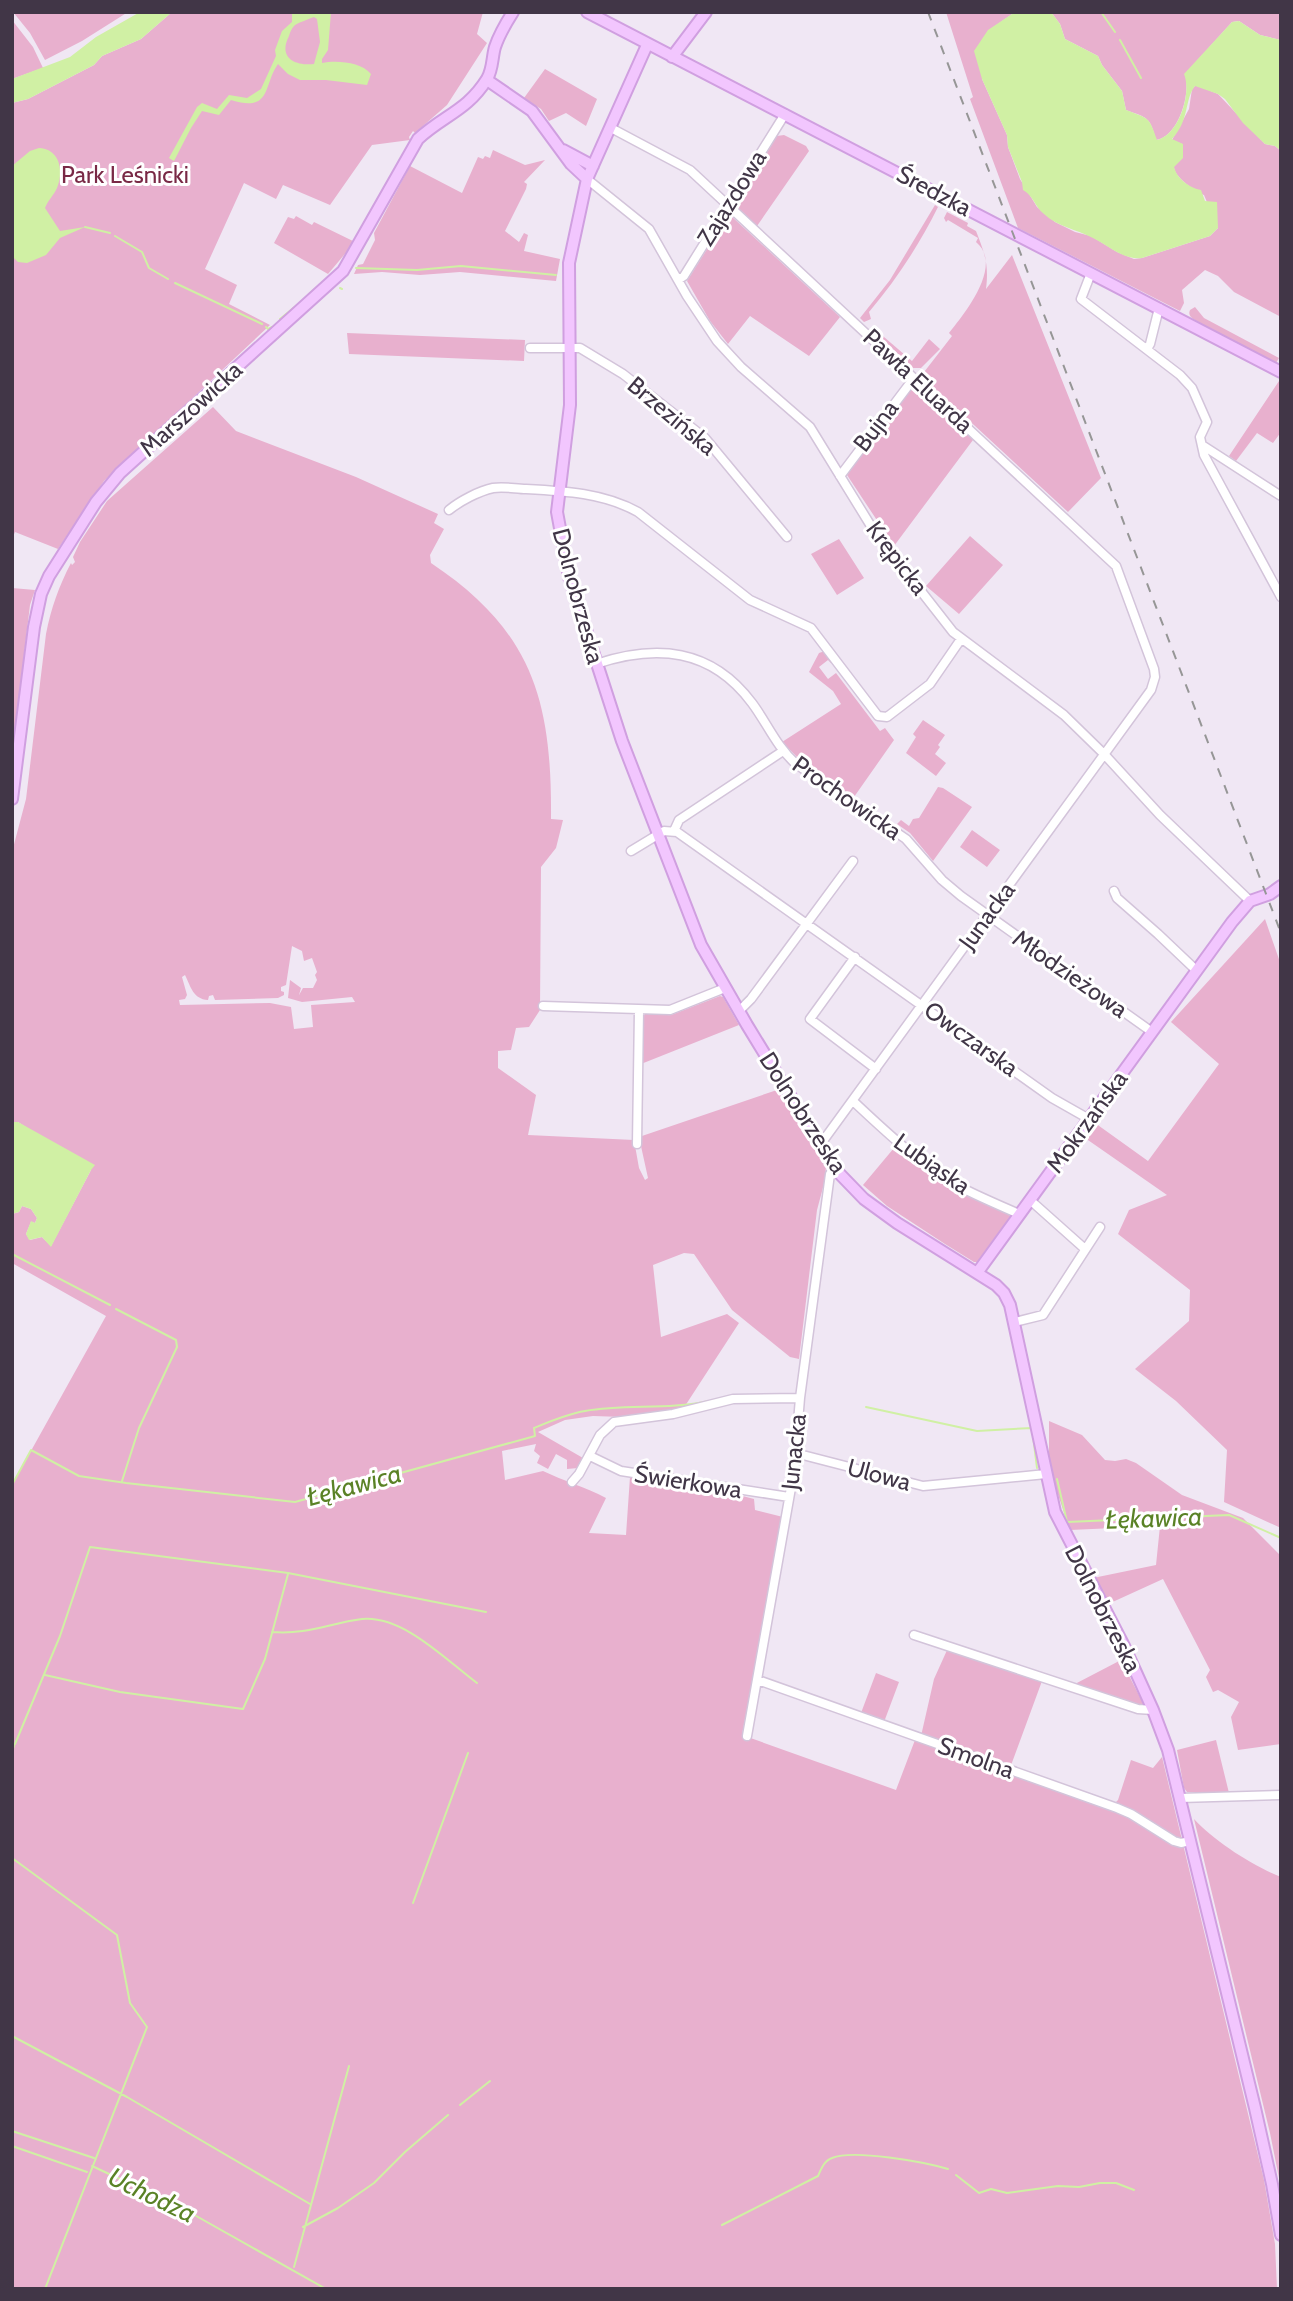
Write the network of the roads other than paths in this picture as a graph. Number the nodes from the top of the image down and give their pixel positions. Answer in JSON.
{"nodes":[{"id":1,"x":513,"y":12,"type":"edge"},
{"id":2,"x":587,"y":12,"type":"edge"},
{"id":3,"x":706,"y":12,"type":"edge"},
{"id":4,"x":647,"y":45,"type":"junction"},
{"id":5,"x":672,"y":57,"type":"junction"},
{"id":6,"x":487,"y":80,"type":"junction"},
{"id":7,"x":785,"y":114,"type":"junction"},
{"id":8,"x":611,"y":128,"type":"junction"},
{"id":9,"x":557,"y":147,"type":"junction"},
{"id":10,"x":593,"y":166,"type":"junction"},
{"id":11,"x":587,"y":179,"type":"junction"},
{"id":12,"x":727,"y":204,"type":"junction"},
{"id":13,"x":1091,"y":273,"type":"junction"},
{"id":14,"x":678,"y":280,"type":"junction"},
{"id":15,"x":1159,"y":309,"type":"junction"},
{"id":16,"x":530,"y":348,"type":"dead end"},
{"id":17,"x":570,"y":348,"type":"junction"},
{"id":18,"x":1147,"y":349,"type":"junction"},
{"id":19,"x":1281,"y":372,"type":"edge"},
{"id":20,"x":914,"y":377,"type":"junction"},
{"id":21,"x":1202,"y":445,"type":"junction"},
{"id":22,"x":840,"y":476,"type":"junction"},
{"id":23,"x":559,"y":491,"type":"junction"},
{"id":24,"x":1281,"y":496,"type":"edge"},
{"id":25,"x":449,"y":510,"type":"dead end"},
{"id":26,"x":787,"y":537,"type":"dead end"},
{"id":27,"x":1281,"y":597,"type":"edge"},
{"id":28,"x":961,"y":639,"type":"junction"},
{"id":29,"x":596,"y":664,"type":"junction"},
{"id":30,"x":1153,"y":687,"type":"joint"},
{"id":31,"x":783,"y":751,"type":"junction"},
{"id":32,"x":1104,"y":754,"type":"junction"},
{"id":33,"x":12,"y":799,"type":"edge"},
{"id":34,"x":674,"y":831,"type":"junction"},
{"id":35,"x":657,"y":834,"type":"junction"},
{"id":36,"x":631,"y":851,"type":"dead end"},
{"id":37,"x":853,"y":861,"type":"dead end"},
{"id":38,"x":1281,"y":886,"type":"edge"},
{"id":39,"x":1114,"y":891,"type":"dead end"},
{"id":40,"x":1250,"y":901,"type":"junction"},
{"id":41,"x":988,"y":915,"type":"junction"},
{"id":42,"x":807,"y":923,"type":"junction"},
{"id":43,"x":855,"y":957,"type":"junction"},
{"id":44,"x":1197,"y":971,"type":"junction"},
{"id":45,"x":725,"y":988,"type":"junction"},
{"id":46,"x":922,"y":1004,"type":"junction"},
{"id":47,"x":543,"y":1006,"type":"dead end"},
{"id":48,"x":639,"y":1010,"type":"junction"},
{"id":49,"x":738,"y":1011,"type":"junction"},
{"id":50,"x":1152,"y":1032,"type":"junction"},
{"id":51,"x":876,"y":1069,"type":"junction"},
{"id":52,"x":853,"y":1101,"type":"junction"},
{"id":53,"x":1089,"y":1119,"type":"junction"},
{"id":54,"x":637,"y":1144,"type":"dead end"},
{"id":55,"x":820,"y":1145,"type":"junction"},
{"id":56,"x":835,"y":1169,"type":"junction"},
{"id":57,"x":1030,"y":1200,"type":"junction"},
{"id":58,"x":1019,"y":1214,"type":"junction"},
{"id":59,"x":1100,"y":1227,"type":"dead end"},
{"id":60,"x":1085,"y":1249,"type":"junction"},
{"id":61,"x":977,"y":1273,"type":"junction"},
{"id":62,"x":1015,"y":1322,"type":"junction"},
{"id":63,"x":800,"y":1398,"type":"junction"},
{"id":64,"x":796,"y":1453,"type":"junction"},
{"id":65,"x":590,"y":1456,"type":"junction"},
{"id":66,"x":1046,"y":1474,"type":"junction"},
{"id":67,"x":572,"y":1482,"type":"dead end"},
{"id":68,"x":789,"y":1497,"type":"junction"},
{"id":69,"x":914,"y":1635,"type":"dead end"},
{"id":70,"x":758,"y":1680,"type":"junction"},
{"id":71,"x":1153,"y":1710,"type":"junction"},
{"id":72,"x":747,"y":1736,"type":"dead end"},
{"id":73,"x":1281,"y":1795,"type":"edge"},
{"id":74,"x":1180,"y":1798,"type":"junction"},
{"id":75,"x":1190,"y":1841,"type":"junction"},
{"id":76,"x":1281,"y":2235,"type":"edge"}],
"edges":[{"from":1,"to":6,"type":"street"},
{"from":2,"to":4,"type":"street","name":"Średzka"},
{"from":3,"to":5,"type":"street"},
{"from":4,"to":5,"type":"street","name":"Średzka"},
{"from":4,"to":8,"type":"street","name":"Dolnobrzeska"},
{"from":5,"to":7,"type":"street","name":"Średzka"},
{"from":6,"to":9,"type":"street"},
{"from":6,"to":33,"type":"street","name":"Marszowicka"},
{"from":7,"to":12,"type":"street","name":"Zajazdowa"},
{"from":7,"to":13,"type":"street","name":"Średzka"},
{"from":8,"to":10,"type":"street","name":"Dolnobrzeska"},
{"from":8,"to":12,"type":"street","name":"Pawła Eluarda"},
{"from":9,"to":10,"type":"street"},
{"from":9,"to":11,"type":"street"},
{"from":10,"to":11,"type":"street","name":"Dolnobrzeska"},
{"from":11,"to":14,"type":"street","name":"Krępicka"},
{"from":11,"to":17,"type":"street","name":"Dolnobrzeska"},
{"from":12,"to":14,"type":"street","name":"Zajazdowa"},
{"from":12,"to":20,"type":"street","name":"Pawła Eluarda"},
{"from":13,"to":15,"type":"street","name":"Średzka"},
{"from":13,"to":18,"type":"street"},
{"from":14,"to":22,"type":"street","name":"Krępicka"},
{"from":15,"to":18,"type":"street"},
{"from":15,"to":19,"type":"street","name":"Średzka"},
{"from":16,"to":17,"type":"street"},
{"from":17,"to":23,"type":"street","name":"Dolnobrzeska"},
{"from":17,"to":26,"type":"street","name":"Brzezińska"},
{"from":18,"to":21,"type":"street"},
{"from":20,"to":22,"type":"street","name":"Bujna"},
{"from":20,"to":30,"type":"street","name":"Pawła Eluarda"},
{"from":21,"to":24,"type":"street"},
{"from":21,"to":27,"type":"street"},
{"from":22,"to":28,"type":"street","name":"Krępicka"},
{"from":23,"to":25,"type":"street"},
{"from":23,"to":28,"type":"street"},
{"from":23,"to":29,"type":"street","name":"Dolnobrzeska"},
{"from":28,"to":32,"type":"street","name":"Krępicka"},
{"from":29,"to":31,"type":"street","name":"Prochowicka"},
{"from":29,"to":35,"type":"street","name":"Dolnobrzeska"},
{"from":30,"to":32,"type":"street","name":"Junacka"},
{"from":31,"to":34,"type":"street"},
{"from":31,"to":41,"type":"street","name":"Prochowicka"},
{"from":32,"to":40,"type":"street","name":"Krępicka"},
{"from":32,"to":41,"type":"street","name":"Junacka"},
{"from":34,"to":35,"type":"street"},
{"from":34,"to":42,"type":"street","name":"Owczarska"},
{"from":35,"to":36,"type":"street"},
{"from":35,"to":45,"type":"street","name":"Dolnobrzeska"},
{"from":37,"to":42,"type":"street"},
{"from":38,"to":40,"type":"street","name":"Mokrzańska"},
{"from":39,"to":44,"type":"street"},
{"from":40,"to":44,"type":"street","name":"Mokrzańska"},
{"from":41,"to":46,"type":"street","name":"Junacka"},
{"from":41,"to":50,"type":"street","name":"Młodzieżowa"},
{"from":42,"to":43,"type":"street","name":"Owczarska"},
{"from":42,"to":49,"type":"street"},
{"from":43,"to":46,"type":"street","name":"Owczarska"},
{"from":43,"to":51,"type":"street"},
{"from":44,"to":50,"type":"street","name":"Mokrzańska"},
{"from":45,"to":48,"type":"street"},
{"from":45,"to":49,"type":"street","name":"Dolnobrzeska"},
{"from":46,"to":51,"type":"street","name":"Junacka"},
{"from":46,"to":53,"type":"street","name":"Owczarska"},
{"from":47,"to":48,"type":"street"},
{"from":48,"to":54,"type":"street"},
{"from":49,"to":55,"type":"street","name":"Dolnobrzeska"},
{"from":50,"to":53,"type":"street","name":"Mokrzańska"},
{"from":51,"to":52,"type":"street","name":"Junacka"},
{"from":52,"to":55,"type":"street","name":"Junacka"},
{"from":52,"to":58,"type":"street","name":"Lubiąska"},
{"from":53,"to":57,"type":"street","name":"Mokrzańska"},
{"from":55,"to":56,"type":"street","name":"Dolnobrzeska"},
{"from":56,"to":61,"type":"street","name":"Dolnobrzeska"},
{"from":56,"to":63,"type":"street","name":"Junacka"},
{"from":57,"to":58,"type":"street","name":"Mokrzańska"},
{"from":57,"to":60,"type":"street"},
{"from":58,"to":61,"type":"street","name":"Mokrzańska"},
{"from":59,"to":60,"type":"street"},
{"from":60,"to":62,"type":"street"},
{"from":61,"to":62,"type":"street","name":"Dolnobrzeska"},
{"from":62,"to":66,"type":"street","name":"Dolnobrzeska"},
{"from":63,"to":64,"type":"street","name":"Junacka"},
{"from":63,"to":65,"type":"street"},
{"from":64,"to":66,"type":"street","name":"Ulowa"},
{"from":64,"to":68,"type":"street","name":"Junacka"},
{"from":65,"to":67,"type":"street"},
{"from":65,"to":68,"type":"street","name":"Świerkowa"},
{"from":66,"to":71,"type":"street","name":"Dolnobrzeska"},
{"from":68,"to":70,"type":"street","name":"Junacka"},
{"from":69,"to":71,"type":"street"},
{"from":70,"to":72,"type":"street","name":"Junacka"},
{"from":70,"to":75,"type":"street","name":"Smolna"},
{"from":71,"to":74,"type":"street","name":"Dolnobrzeska"},
{"from":73,"to":74,"type":"street"},
{"from":74,"to":75,"type":"street","name":"Dolnobrzeska"},
{"from":75,"to":76,"type":"street","name":"Dolnobrzeska"}]}
